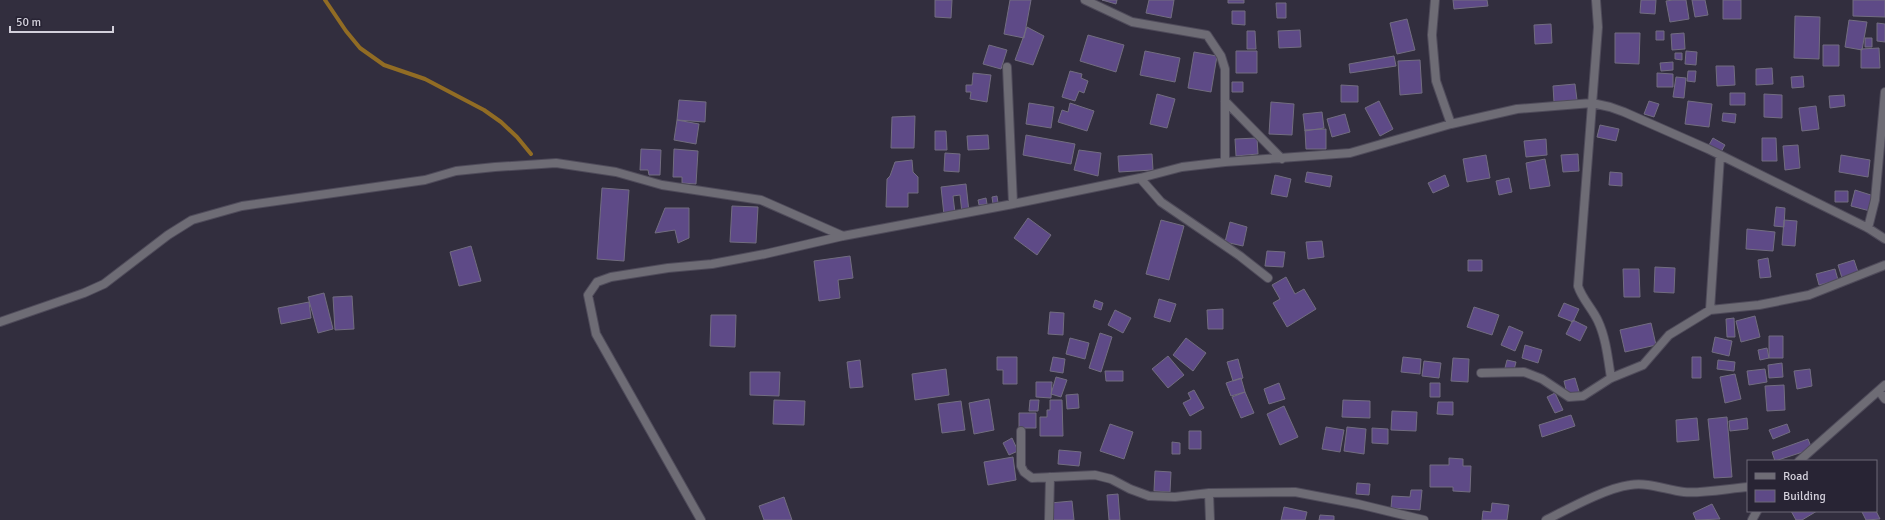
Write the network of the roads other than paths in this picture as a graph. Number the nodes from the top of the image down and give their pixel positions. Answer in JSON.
{"nodes":[{"id":1,"x":1085,"y":0,"type":"edge"},
{"id":2,"x":1435,"y":0,"type":"edge"},
{"id":3,"x":1596,"y":0,"type":"edge"},
{"id":4,"x":1007,"y":67,"type":"dead end"},
{"id":5,"x":1885,"y":92,"type":"edge"},
{"id":6,"x":1224,"y":101,"type":"junction"},
{"id":7,"x":1592,"y":103,"type":"junction"},
{"id":8,"x":1450,"y":124,"type":"junction"},
{"id":9,"x":1720,"y":156,"type":"junction"},
{"id":10,"x":1282,"y":158,"type":"junction"},
{"id":11,"x":1225,"y":162,"type":"junction"},
{"id":12,"x":1140,"y":178,"type":"junction"},
{"id":13,"x":1012,"y":204,"type":"junction"},
{"id":14,"x":1868,"y":228,"type":"junction"},
{"id":15,"x":843,"y":236,"type":"junction"},
{"id":16,"x":1885,"y":239,"type":"edge"},
{"id":17,"x":1885,"y":265,"type":"edge"},
{"id":18,"x":1268,"y":278,"type":"dead end"},
{"id":19,"x":1710,"y":310,"type":"junction"},
{"id":20,"x":0,"y":322,"type":"edge"},
{"id":21,"x":1481,"y":373,"type":"dead end"},
{"id":22,"x":1611,"y":378,"type":"junction"},
{"id":23,"x":1882,"y":388,"type":"edge"},
{"id":24,"x":1885,"y":399,"type":"edge"},
{"id":25,"x":1021,"y":431,"type":"dead end"},
{"id":26,"x":1800,"y":460,"type":"edge"},
{"id":27,"x":1050,"y":478,"type":"junction"},
{"id":28,"x":1747,"y":487,"type":"edge"},
{"id":29,"x":1209,"y":493,"type":"junction"},
{"id":30,"x":701,"y":520,"type":"edge"},
{"id":31,"x":1049,"y":520,"type":"edge"},
{"id":32,"x":1210,"y":520,"type":"edge"},
{"id":33,"x":1424,"y":520,"type":"edge"},
{"id":34,"x":1546,"y":520,"type":"edge"}],
"edges":[{"from":1,"to":6,"type":"street"},
{"from":2,"to":8,"type":"street"},
{"from":3,"to":7,"type":"street"},
{"from":4,"to":13,"type":"street"},
{"from":5,"to":14,"type":"street"},
{"from":6,"to":10,"type":"street"},
{"from":6,"to":11,"type":"street"},
{"from":7,"to":8,"type":"street"},
{"from":7,"to":9,"type":"street"},
{"from":7,"to":22,"type":"street"},
{"from":8,"to":10,"type":"street"},
{"from":9,"to":14,"type":"street"},
{"from":9,"to":19,"type":"street"},
{"from":10,"to":11,"type":"street"},
{"from":11,"to":12,"type":"street"},
{"from":12,"to":13,"type":"street"},
{"from":12,"to":18,"type":"street"},
{"from":13,"to":15,"type":"street"},
{"from":14,"to":16,"type":"street"},
{"from":15,"to":20,"type":"street"},
{"from":15,"to":30,"type":"street"},
{"from":17,"to":19,"type":"street"},
{"from":19,"to":22,"type":"street"},
{"from":21,"to":22,"type":"street"},
{"from":23,"to":24,"type":"street"},
{"from":23,"to":26,"type":"street"},
{"from":25,"to":27,"type":"street"},
{"from":27,"to":29,"type":"street"},
{"from":27,"to":31,"type":"street"},
{"from":28,"to":34,"type":"street"},
{"from":29,"to":32,"type":"street"},
{"from":29,"to":33,"type":"street"}]}
